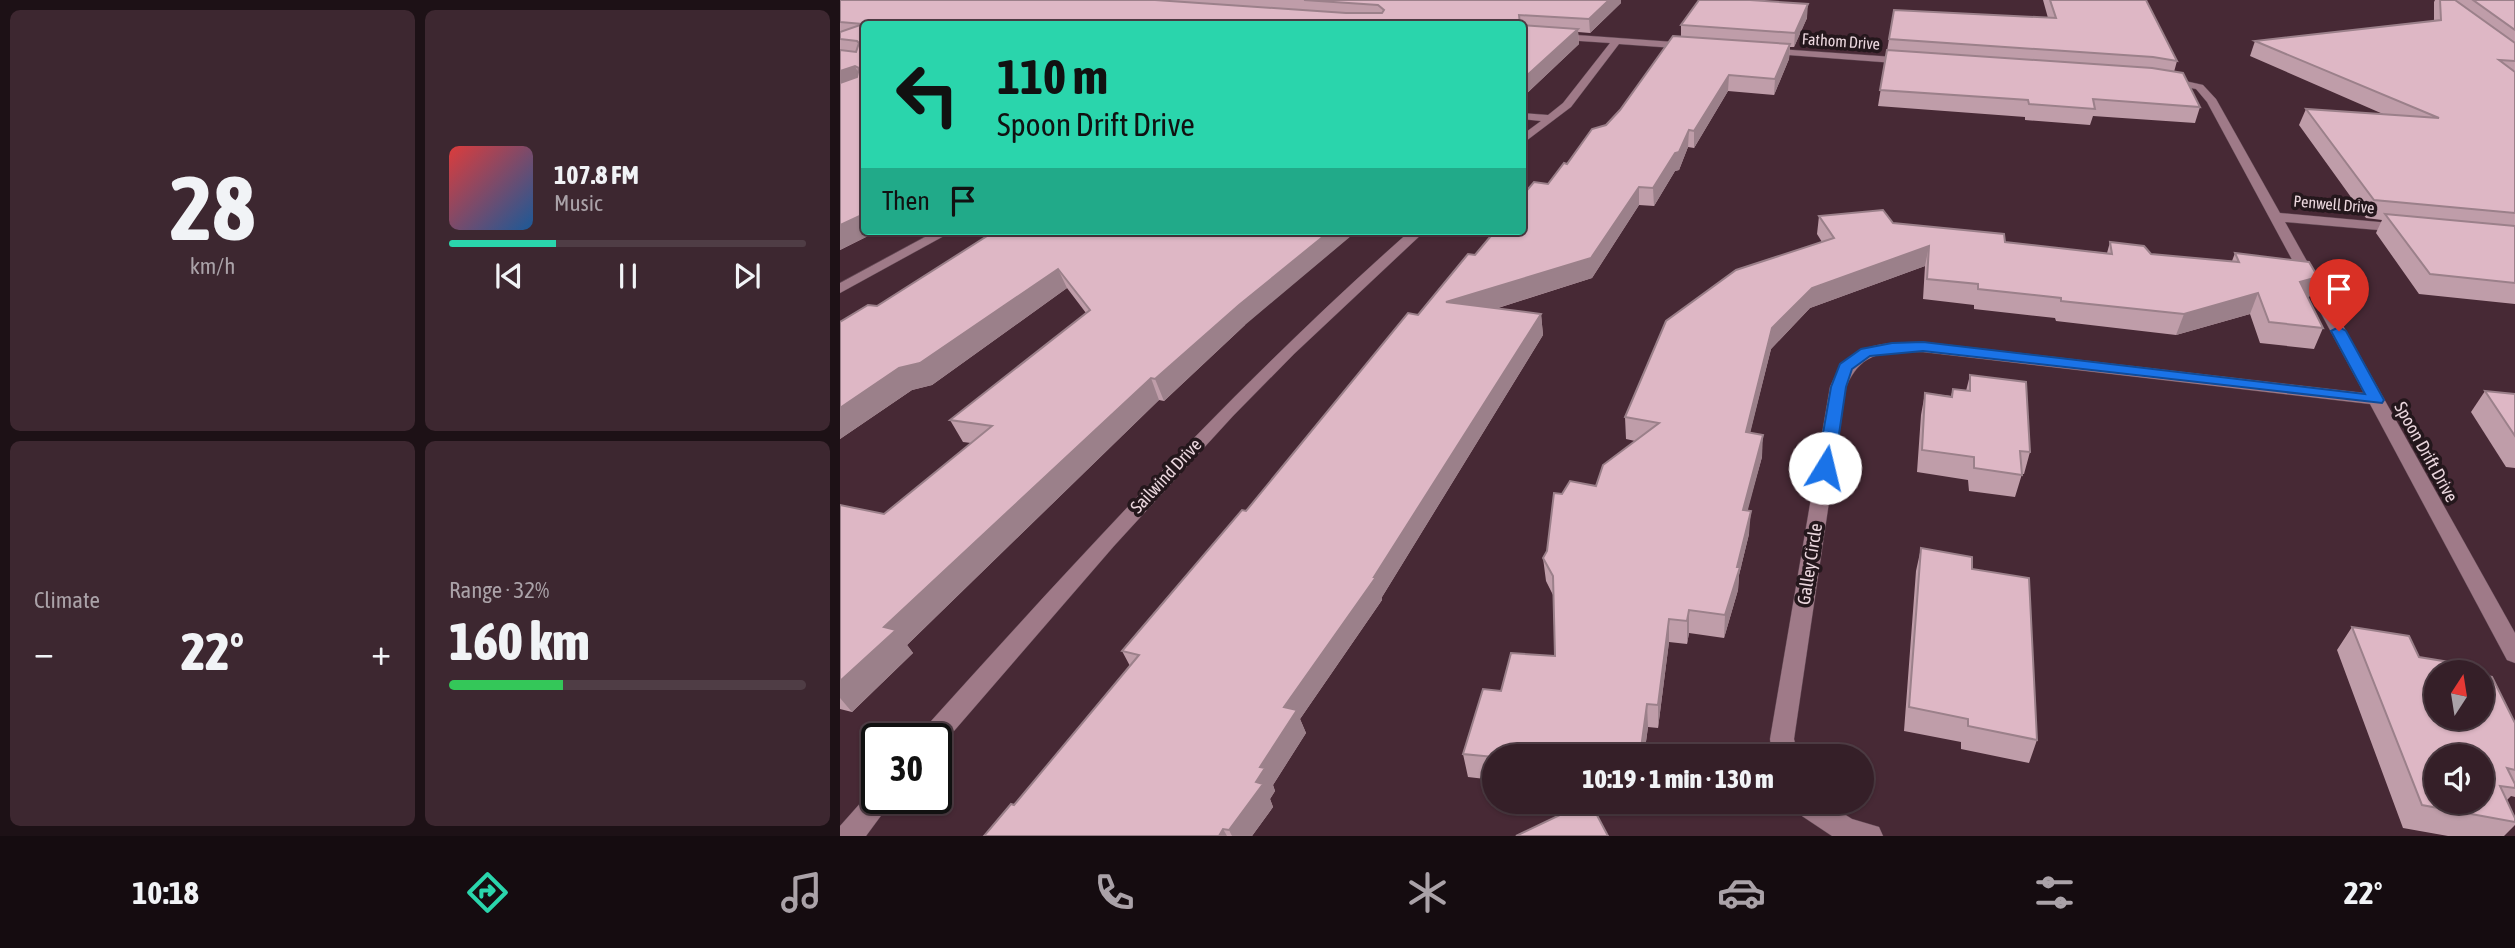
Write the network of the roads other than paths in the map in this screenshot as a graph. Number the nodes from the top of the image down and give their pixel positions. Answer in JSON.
{"nodes":[{"id":1,"x":1526,"y":34,"type":"edge"},
{"id":2,"x":1616,"y":41,"type":"junction"},
{"id":3,"x":1698,"y":47,"type":"edge"},
{"id":4,"x":1752,"y":51,"type":"edge"},
{"id":5,"x":1916,"y":62,"type":"edge"},
{"id":6,"x":2161,"y":79,"type":"edge"},
{"id":7,"x":1526,"y":116,"type":"edge"},
{"id":8,"x":1548,"y":118,"type":"junction"},
{"id":9,"x":1526,"y":137,"type":"edge"},
{"id":10,"x":2276,"y":217,"type":"junction"},
{"id":11,"x":2422,"y":230,"type":"edge"},
{"id":12,"x":939,"y":235,"type":"edge"},
{"id":13,"x":1413,"y":235,"type":"edge"},
{"id":14,"x":840,"y":289,"type":"edge"},
{"id":15,"x":2376,"y":400,"type":"junction"},
{"id":16,"x":2515,"y":654,"type":"edge"},
{"id":17,"x":945,"y":723,"type":"edge"},
{"id":18,"x":1783,"y":744,"type":"edge"},
{"id":19,"x":868,"y":814,"type":"edge"},
{"id":20,"x":1822,"y":814,"type":"edge"},
{"id":21,"x":849,"y":836,"type":"edge"},
{"id":22,"x":1870,"y":836,"type":"edge"}],
"edges":[{"from":1,"to":2,"type":"street"},
{"from":2,"to":3,"type":"street"},
{"from":2,"to":8,"type":"street"},
{"from":4,"to":5,"type":"street","name":"Fathom Drive"},
{"from":6,"to":10,"type":"street","name":"Spoon Drift Drive"},
{"from":7,"to":8,"type":"street"},
{"from":8,"to":9,"type":"street"},
{"from":10,"to":11,"type":"street","name":"Penwell Drive"},
{"from":10,"to":15,"type":"street","name":"Spoon Drift Drive"},
{"from":12,"to":14,"type":"street"},
{"from":13,"to":17,"type":"street","name":"Sailwind Drive"},
{"from":15,"to":16,"type":"street","name":"Spoon Drift Drive"},
{"from":15,"to":18,"type":"street","name":"Galley Circle"},
{"from":19,"to":21,"type":"street"},
{"from":20,"to":22,"type":"street"}]}
